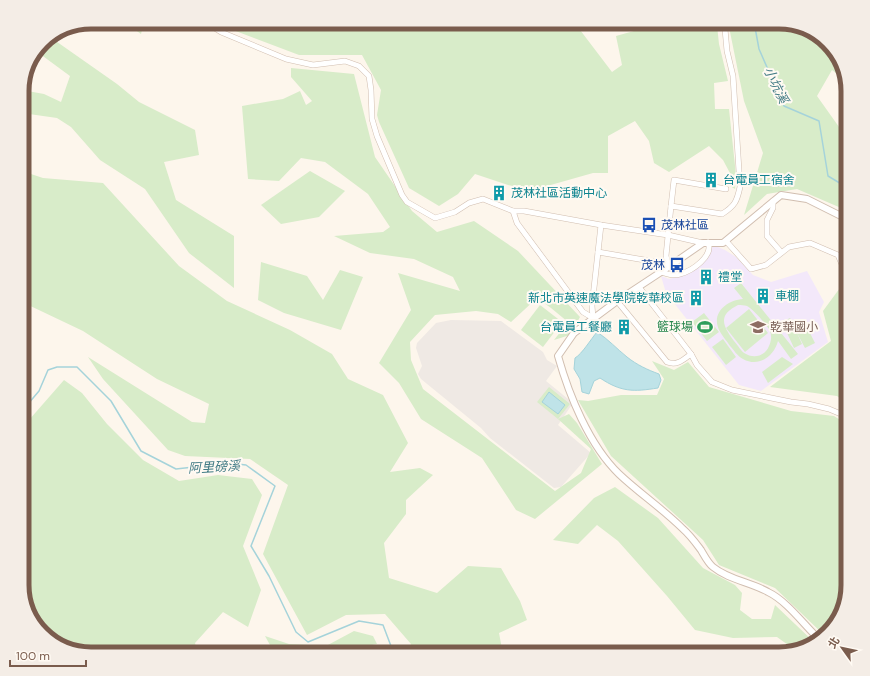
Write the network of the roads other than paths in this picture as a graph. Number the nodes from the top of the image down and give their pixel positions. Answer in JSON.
{"nodes":[{"id":1,"x":216,"y":29,"type":"edge"},
{"id":2,"x":725,"y":29,"type":"edge"},
{"id":3,"x":726,"y":189,"type":"dead end"},
{"id":4,"x":773,"y":201,"type":"junction"},
{"id":5,"x":671,"y":206,"type":"junction"},
{"id":6,"x":513,"y":211,"type":"junction"},
{"id":7,"x":841,"y":216,"type":"edge"},
{"id":8,"x":601,"y":225,"type":"junction"},
{"id":9,"x":668,"y":235,"type":"junction"},
{"id":10,"x":726,"y":241,"type":"junction"},
{"id":11,"x":706,"y":242,"type":"junction"},
{"id":12,"x":598,"y":252,"type":"junction"},
{"id":13,"x":781,"y":252,"type":"junction"},
{"id":14,"x":841,"y":262,"type":"edge"},
{"id":15,"x":669,"y":267,"type":"junction"},
{"id":16,"x":661,"y":272,"type":"junction"},
{"id":17,"x":639,"y":287,"type":"junction"},
{"id":18,"x":617,"y":301,"type":"junction"},
{"id":19,"x":593,"y":318,"type":"junction"},
{"id":20,"x":691,"y":354,"type":"junction"},
{"id":21,"x":841,"y":414,"type":"edge"},
{"id":22,"x":815,"y":635,"type":"edge"}],
"edges":[{"from":1,"to":6,"type":"street"},
{"from":2,"to":5,"type":"street"},
{"from":3,"to":5,"type":"street"},
{"from":4,"to":7,"type":"street"},
{"from":4,"to":10,"type":"street"},
{"from":4,"to":13,"type":"street"},
{"from":5,"to":9,"type":"street"},
{"from":6,"to":8,"type":"street"},
{"from":6,"to":19,"type":"street"},
{"from":8,"to":9,"type":"street"},
{"from":8,"to":12,"type":"street"},
{"from":9,"to":11,"type":"street"},
{"from":9,"to":15,"type":"street"},
{"from":10,"to":11,"type":"street"},
{"from":10,"to":13,"type":"street"},
{"from":11,"to":15,"type":"street"},
{"from":11,"to":16,"type":"street"},
{"from":12,"to":15,"type":"street"},
{"from":12,"to":19,"type":"street"},
{"from":13,"to":14,"type":"street"},
{"from":15,"to":16,"type":"street"},
{"from":16,"to":17,"type":"street"},
{"from":17,"to":18,"type":"street"},
{"from":17,"to":20,"type":"street"},
{"from":18,"to":19,"type":"street"},
{"from":18,"to":20,"type":"street"},
{"from":19,"to":22,"type":"street"},
{"from":20,"to":21,"type":"street"}]}
